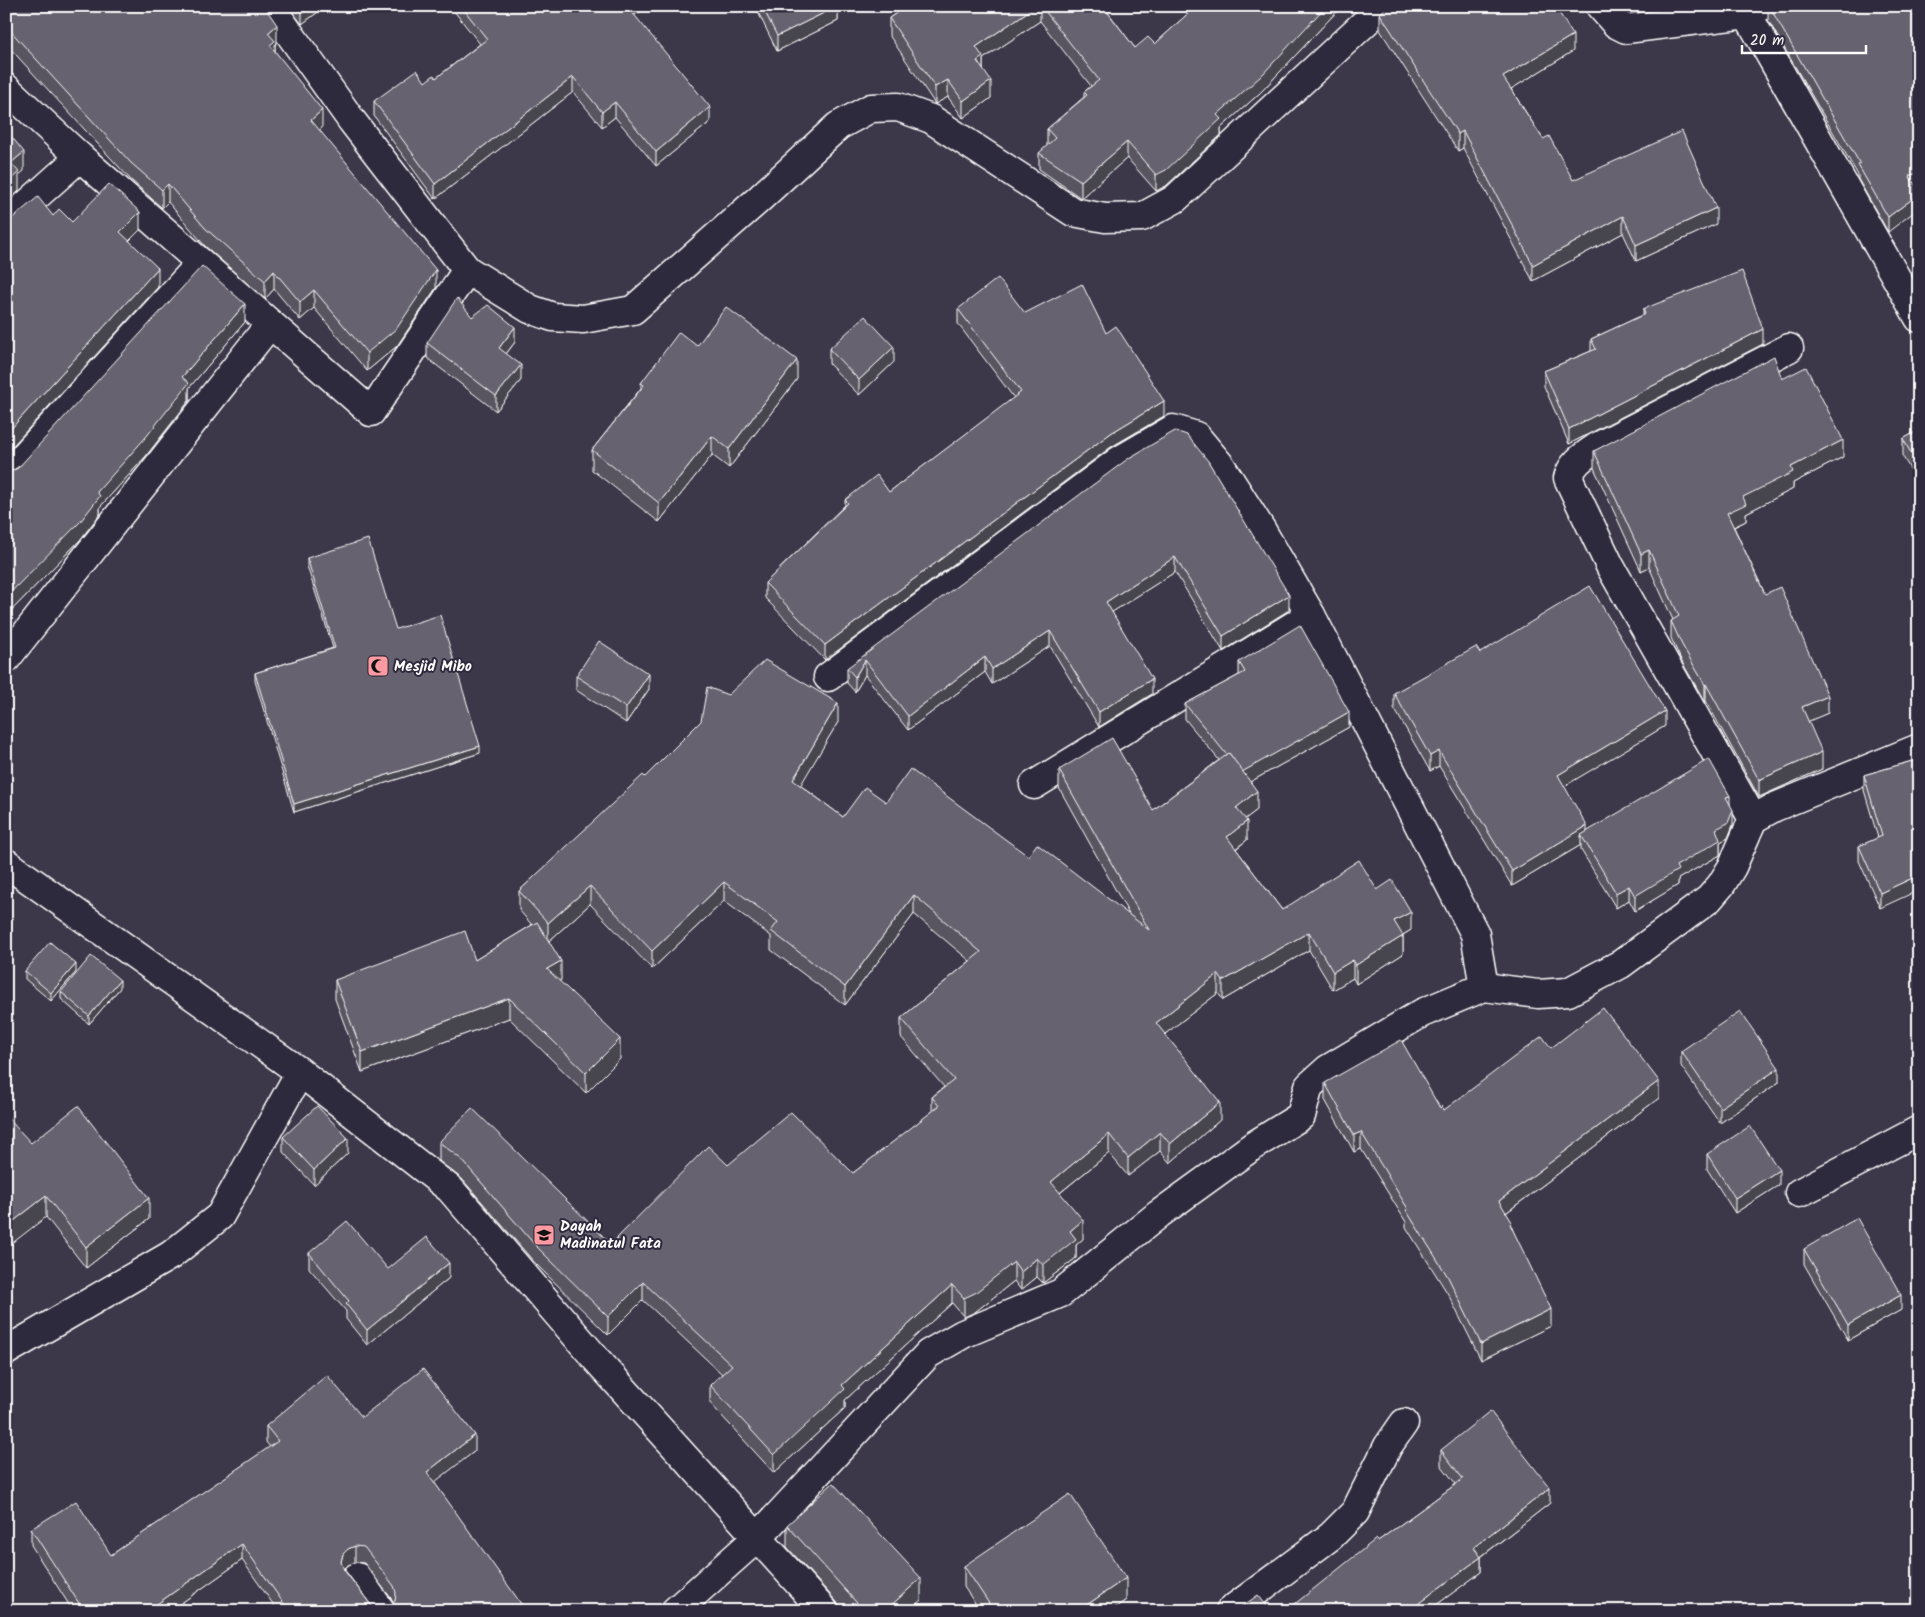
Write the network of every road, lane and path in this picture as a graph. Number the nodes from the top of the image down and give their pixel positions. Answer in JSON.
{"nodes":[{"id":1,"x":270,"y":6,"type":"edge"},
{"id":2,"x":1383,"y":6,"type":"edge"},
{"id":3,"x":1600,"y":6,"type":"edge"},
{"id":4,"x":1754,"y":10,"type":"edge"},
{"id":5,"x":6,"y":88,"type":"edge"},
{"id":6,"x":80,"y":157,"type":"junction"},
{"id":7,"x":6,"y":223,"type":"edge"},
{"id":8,"x":200,"y":263,"type":"junction"},
{"id":9,"x":467,"y":270,"type":"junction"},
{"id":10,"x":1919,"y":318,"type":"edge"},
{"id":11,"x":270,"y":324,"type":"junction"},
{"id":12,"x":1789,"y":348,"type":"dead end"},
{"id":13,"x":6,"y":476,"type":"edge"},
{"id":14,"x":1311,"y":615,"type":"junction"},
{"id":15,"x":6,"y":659,"type":"edge"},
{"id":16,"x":828,"y":677,"type":"dead end"},
{"id":17,"x":1919,"y":748,"type":"edge"},
{"id":18,"x":1034,"y":785,"type":"dead end"},
{"id":19,"x":1754,"y":819,"type":"junction"},
{"id":20,"x":6,"y":863,"type":"edge"},
{"id":21,"x":1484,"y":987,"type":"junction"},
{"id":22,"x":300,"y":1072,"type":"junction"},
{"id":23,"x":1919,"y":1130,"type":"edge"},
{"id":24,"x":1799,"y":1193,"type":"dead end"},
{"id":25,"x":6,"y":1351,"type":"edge"},
{"id":26,"x":1404,"y":1423,"type":"dead end"},
{"id":27,"x":758,"y":1537,"type":"junction"},
{"id":28,"x":357,"y":1577,"type":"dead end"},
{"id":29,"x":382,"y":1611,"type":"edge"},
{"id":30,"x":675,"y":1611,"type":"edge"},
{"id":31,"x":824,"y":1611,"type":"edge"},
{"id":32,"x":1230,"y":1611,"type":"edge"}],
"edges":[{"from":1,"to":9,"type":"street"},
{"from":2,"to":9,"type":"street"},
{"from":3,"to":4,"type":"street"},
{"from":4,"to":10,"type":"street"},
{"from":5,"to":6,"type":"street"},
{"from":6,"to":7,"type":"street"},
{"from":6,"to":8,"type":"street"},
{"from":8,"to":11,"type":"street"},
{"from":8,"to":13,"type":"street"},
{"from":9,"to":11,"type":"street"},
{"from":11,"to":15,"type":"street"},
{"from":12,"to":19,"type":"street"},
{"from":14,"to":16,"type":"street"},
{"from":14,"to":18,"type":"street"},
{"from":14,"to":21,"type":"street"},
{"from":17,"to":19,"type":"street"},
{"from":19,"to":21,"type":"street"},
{"from":20,"to":22,"type":"street"},
{"from":21,"to":27,"type":"street"},
{"from":22,"to":25,"type":"street"},
{"from":22,"to":27,"type":"street"},
{"from":23,"to":24,"type":"street"},
{"from":26,"to":32,"type":"street"},
{"from":27,"to":30,"type":"street"},
{"from":27,"to":31,"type":"street"},
{"from":28,"to":29,"type":"street"}]}
